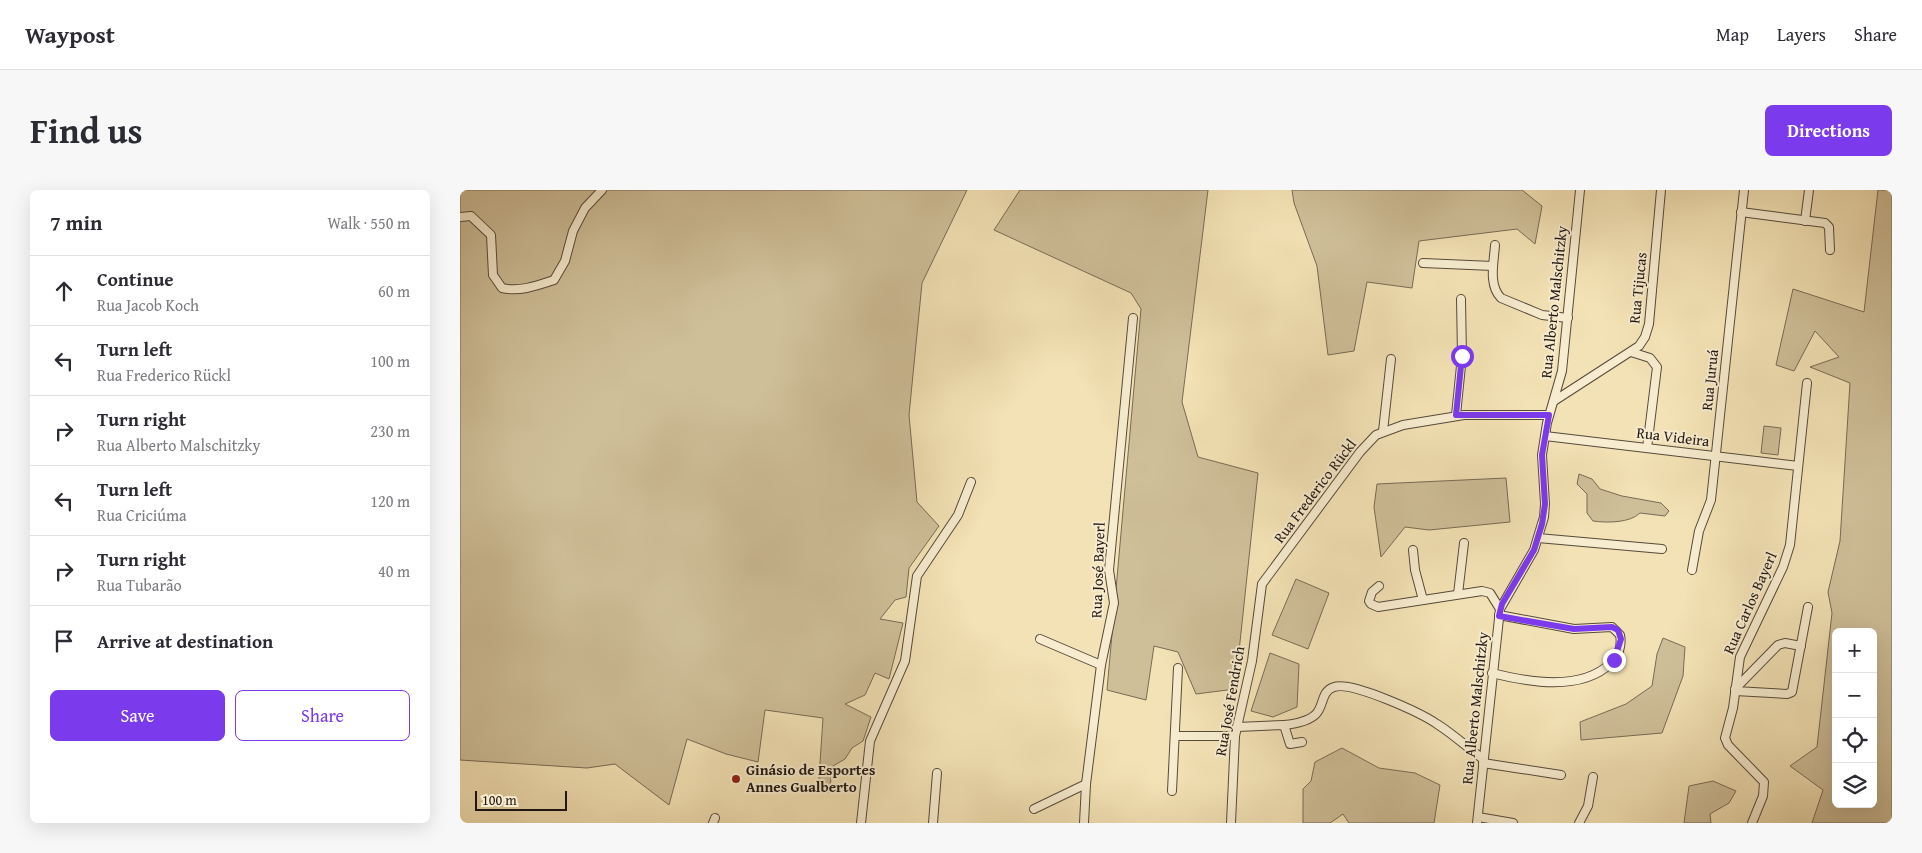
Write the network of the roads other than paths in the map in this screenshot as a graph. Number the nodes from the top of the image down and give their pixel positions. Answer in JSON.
{"nodes":[{"id":1,"x":602,"y":190,"type":"edge"},
{"id":2,"x":1580,"y":190,"type":"edge"},
{"id":3,"x":1661,"y":190,"type":"edge"},
{"id":4,"x":1744,"y":190,"type":"edge"},
{"id":5,"x":1809,"y":190,"type":"edge"},
{"id":6,"x":1742,"y":212,"type":"junction"},
{"id":7,"x":460,"y":217,"type":"edge"},
{"id":8,"x":1805,"y":221,"type":"junction"},
{"id":9,"x":1495,"y":245,"type":"dead end"},
{"id":10,"x":1830,"y":250,"type":"dead end"},
{"id":11,"x":1423,"y":263,"type":"dead end"},
{"id":12,"x":1493,"y":266,"type":"junction"},
{"id":13,"x":1461,"y":299,"type":"dead end"},
{"id":14,"x":1133,"y":318,"type":"dead end"},
{"id":15,"x":1568,"y":318,"type":"junction"},
{"id":16,"x":1631,"y":352,"type":"junction"},
{"id":17,"x":1391,"y":359,"type":"dead end"},
{"id":18,"x":1807,"y":383,"type":"dead end"},
{"id":19,"x":1554,"y":401,"type":"junction"},
{"id":20,"x":1456,"y":415,"type":"junction"},
{"id":21,"x":1549,"y":415,"type":"junction"},
{"id":22,"x":1383,"y":431,"type":"junction"},
{"id":23,"x":1545,"y":436,"type":"junction"},
{"id":24,"x":1647,"y":448,"type":"junction"},
{"id":25,"x":1716,"y":456,"type":"junction"},
{"id":26,"x":1798,"y":466,"type":"junction"},
{"id":27,"x":971,"y":482,"type":"dead end"},
{"id":28,"x":1538,"y":538,"type":"junction"},
{"id":29,"x":1464,"y":543,"type":"dead end"},
{"id":30,"x":1662,"y":549,"type":"dead end"},
{"id":31,"x":1414,"y":550,"type":"dead end"},
{"id":32,"x":1692,"y":570,"type":"dead end"},
{"id":33,"x":1262,"y":584,"type":"joint"},
{"id":34,"x":1379,"y":586,"type":"dead end"},
{"id":35,"x":1458,"y":594,"type":"junction"},
{"id":36,"x":1423,"y":600,"type":"junction"},
{"id":37,"x":1808,"y":607,"type":"dead end"},
{"id":38,"x":1499,"y":612,"type":"junction"},
{"id":39,"x":1040,"y":639,"type":"dead end"},
{"id":40,"x":1800,"y":646,"type":"junction"},
{"id":41,"x":1101,"y":665,"type":"junction"},
{"id":42,"x":1178,"y":668,"type":"dead end"},
{"id":43,"x":1492,"y":673,"type":"junction"},
{"id":44,"x":1735,"y":690,"type":"junction"},
{"id":45,"x":1284,"y":725,"type":"junction"},
{"id":46,"x":1237,"y":727,"type":"junction"},
{"id":47,"x":1175,"y":736,"type":"junction"},
{"id":48,"x":1235,"y":736,"type":"junction"},
{"id":49,"x":1302,"y":742,"type":"dead end"},
{"id":50,"x":1483,"y":761,"type":"junction"},
{"id":51,"x":938,"y":773,"type":"dead end"},
{"id":52,"x":1561,"y":775,"type":"dead end"},
{"id":53,"x":1593,"y":776,"type":"dead end"},
{"id":54,"x":1086,"y":784,"type":"junction"},
{"id":55,"x":1172,"y":791,"type":"dead end"},
{"id":56,"x":1034,"y":808,"type":"dead end"},
{"id":57,"x":1477,"y":820,"type":"edge"},
{"id":58,"x":861,"y":823,"type":"edge"},
{"id":59,"x":933,"y":823,"type":"edge"},
{"id":60,"x":1084,"y":823,"type":"edge"},
{"id":61,"x":1231,"y":823,"type":"edge"},
{"id":62,"x":1512,"y":823,"type":"edge"},
{"id":63,"x":1579,"y":823,"type":"edge"},
{"id":64,"x":1752,"y":823,"type":"edge"}],
"edges":[{"from":1,"to":7,"type":"street"},
{"from":2,"to":15,"type":"street","name":"Rua Alberto Malschitzky"},
{"from":3,"to":16,"type":"street","name":"Rua Tijucas"},
{"from":4,"to":6,"type":"street","name":"Rua Juruá"},
{"from":5,"to":8,"type":"street"},
{"from":6,"to":8,"type":"street"},
{"from":6,"to":25,"type":"street","name":"Rua Juruá"},
{"from":8,"to":10,"type":"street"},
{"from":9,"to":12,"type":"street"},
{"from":11,"to":12,"type":"street"},
{"from":12,"to":15,"type":"street"},
{"from":13,"to":20,"type":"street"},
{"from":14,"to":41,"type":"street","name":"Rua José Bayerl"},
{"from":15,"to":19,"type":"street","name":"Rua Alberto Malschitzky"},
{"from":16,"to":19,"type":"street","name":"Rua Tijucas"},
{"from":16,"to":24,"type":"street"},
{"from":17,"to":22,"type":"street"},
{"from":18,"to":26,"type":"street","name":"Rua Carlos Bayerl"},
{"from":19,"to":21,"type":"street","name":"Rua Alberto Malschitzky"},
{"from":20,"to":21,"type":"street","name":"Rua Frederico Rückl"},
{"from":20,"to":22,"type":"street","name":"Rua Frederico Rückl"},
{"from":21,"to":23,"type":"street","name":"Rua Alberto Malschitzky"},
{"from":22,"to":33,"type":"street","name":"Rua Frederico Rückl"},
{"from":23,"to":24,"type":"street","name":"Rua Videira"},
{"from":23,"to":28,"type":"street","name":"Rua Alberto Malschitzky"},
{"from":24,"to":25,"type":"street","name":"Rua Videira"},
{"from":25,"to":26,"type":"street","name":"Rua Videira"},
{"from":25,"to":32,"type":"street","name":"Rua Juruá"},
{"from":26,"to":44,"type":"street","name":"Rua Carlos Bayerl"},
{"from":27,"to":58,"type":"street"},
{"from":28,"to":30,"type":"street"},
{"from":28,"to":38,"type":"street","name":"Rua Alberto Malschitzky"},
{"from":29,"to":35,"type":"street"},
{"from":31,"to":36,"type":"street"},
{"from":33,"to":46,"type":"street","name":"Rua José Fendrich"},
{"from":34,"to":36,"type":"street"},
{"from":35,"to":36,"type":"street"},
{"from":35,"to":38,"type":"street"},
{"from":37,"to":40,"type":"street"},
{"from":38,"to":43,"type":"street","name":"Rua Alberto Malschitzky"},
{"from":38,"to":43,"type":"street"},
{"from":39,"to":41,"type":"street"},
{"from":40,"to":44,"type":"street"},
{"from":40,"to":44,"type":"street"},
{"from":41,"to":54,"type":"street","name":"Rua José Bayerl"},
{"from":42,"to":47,"type":"street"},
{"from":43,"to":50,"type":"street","name":"Rua Alberto Malschitzky"},
{"from":44,"to":64,"type":"street","name":"Rua Carlos Bayerl"},
{"from":45,"to":46,"type":"street"},
{"from":45,"to":49,"type":"street"},
{"from":45,"to":50,"type":"street"},
{"from":46,"to":48,"type":"street","name":"Rua José Fendrich"},
{"from":47,"to":48,"type":"street"},
{"from":47,"to":55,"type":"street"},
{"from":48,"to":61,"type":"street","name":"Rua José Fendrich"},
{"from":50,"to":52,"type":"street"},
{"from":50,"to":57,"type":"street","name":"Rua Alberto Malschitzky"},
{"from":51,"to":59,"type":"street"},
{"from":53,"to":63,"type":"street"},
{"from":54,"to":56,"type":"street"},
{"from":54,"to":60,"type":"street","name":"Rua José Bayerl"},
{"from":57,"to":62,"type":"street"}]}
